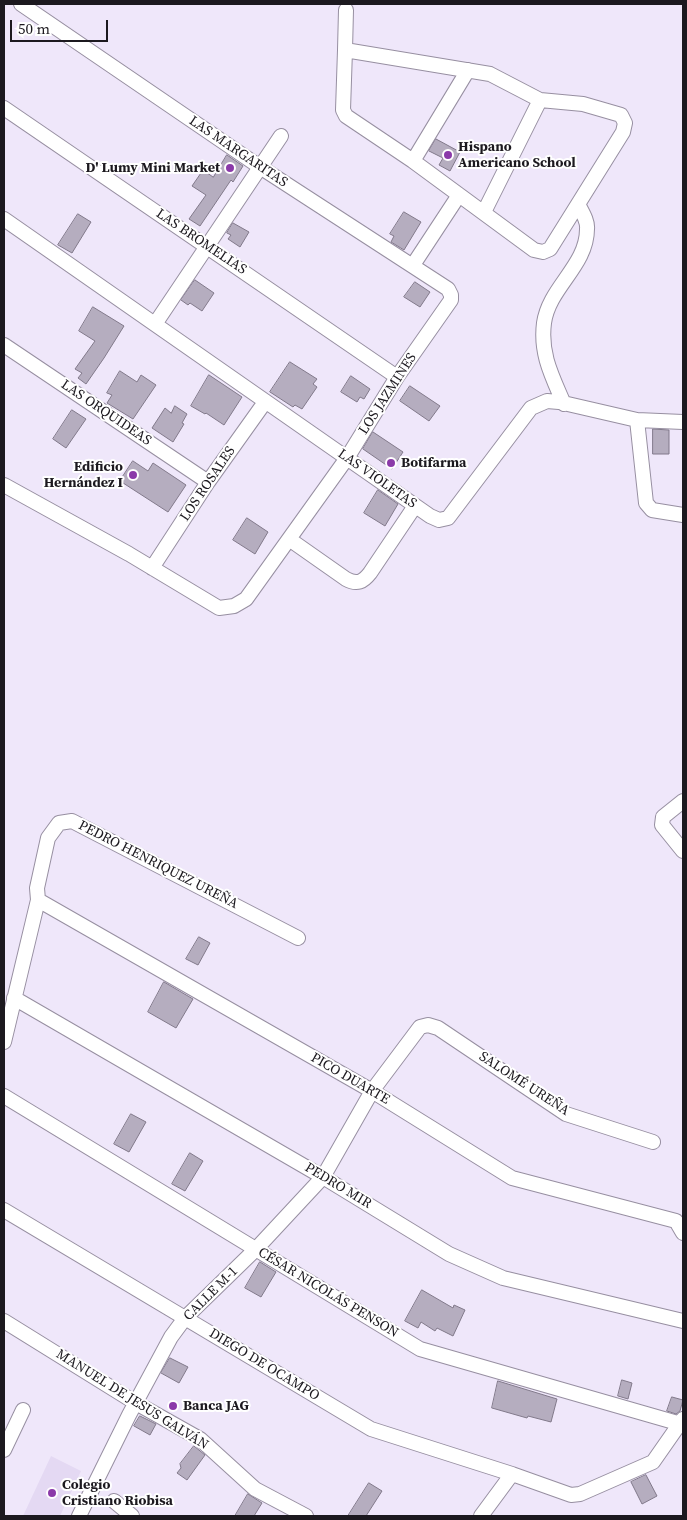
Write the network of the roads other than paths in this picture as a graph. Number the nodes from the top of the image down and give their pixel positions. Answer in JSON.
{"nodes":[{"id":1,"x":21,"y":4,"type":"edge"},
{"id":2,"x":346,"y":10,"type":"dead end"},
{"id":3,"x":345,"y":50,"type":"junction"},
{"id":4,"x":468,"y":70,"type":"junction"},
{"id":5,"x":540,"y":100,"type":"junction"},
{"id":6,"x":4,"y":108,"type":"edge"},
{"id":7,"x":281,"y":136,"type":"dead end"},
{"id":8,"x":414,"y":161,"type":"junction"},
{"id":9,"x":260,"y":167,"type":"junction"},
{"id":10,"x":459,"y":195,"type":"junction"},
{"id":11,"x":578,"y":204,"type":"junction"},
{"id":12,"x":484,"y":212,"type":"junction"},
{"id":13,"x":4,"y":219,"type":"edge"},
{"id":14,"x":207,"y":246,"type":"junction"},
{"id":15,"x":413,"y":265,"type":"junction"},
{"id":16,"x":451,"y":300,"type":"joint"},
{"id":17,"x":155,"y":324,"type":"junction"},
{"id":18,"x":4,"y":345,"type":"edge"},
{"id":19,"x":397,"y":377,"type":"junction"},
{"id":20,"x":265,"y":402,"type":"junction"},
{"id":21,"x":564,"y":404,"type":"junction"},
{"id":22,"x":637,"y":420,"type":"junction"},
{"id":23,"x":683,"y":422,"type":"edge"},
{"id":24,"x":346,"y":458,"type":"junction"},
{"id":25,"x":208,"y":482,"type":"junction"},
{"id":26,"x":4,"y":485,"type":"edge"},
{"id":27,"x":415,"y":506,"type":"junction"},
{"id":28,"x":683,"y":515,"type":"edge"},
{"id":29,"x":289,"y":539,"type":"junction"},
{"id":30,"x":152,"y":568,"type":"junction"},
{"id":31,"x":683,"y":801,"type":"edge"},
{"id":32,"x":683,"y":851,"type":"edge"},
{"id":33,"x":38,"y":900,"type":"junction"},
{"id":34,"x":298,"y":938,"type":"dead end"},
{"id":35,"x":14,"y":998,"type":"junction"},
{"id":36,"x":428,"y":1025,"type":"joint"},
{"id":37,"x":4,"y":1042,"type":"edge"},
{"id":38,"x":372,"y":1091,"type":"junction"},
{"id":39,"x":4,"y":1096,"type":"edge"},
{"id":40,"x":653,"y":1142,"type":"dead end"},
{"id":41,"x":323,"y":1177,"type":"junction"},
{"id":42,"x":4,"y":1210,"type":"edge"},
{"id":43,"x":680,"y":1227,"type":"edge"},
{"id":44,"x":256,"y":1249,"type":"junction"},
{"id":45,"x":185,"y":1318,"type":"junction"},
{"id":46,"x":4,"y":1321,"type":"edge"},
{"id":47,"x":683,"y":1321,"type":"edge"},
{"id":48,"x":136,"y":1402,"type":"junction"},
{"id":49,"x":23,"y":1410,"type":"dead end"},
{"id":50,"x":682,"y":1421,"type":"edge"},
{"id":51,"x":4,"y":1447,"type":"edge"},
{"id":52,"x":512,"y":1474,"type":"junction"},
{"id":53,"x":114,"y":1501,"type":"dead end"},
{"id":54,"x":79,"y":1516,"type":"edge"},
{"id":55,"x":132,"y":1516,"type":"edge"},
{"id":56,"x":306,"y":1516,"type":"edge"},
{"id":57,"x":482,"y":1516,"type":"edge"}],
"edges":[{"from":1,"to":9,"type":"street","name":"LAS MARGARITAS"},
{"from":2,"to":3,"type":"street"},
{"from":3,"to":4,"type":"street"},
{"from":3,"to":8,"type":"street"},
{"from":4,"to":5,"type":"street"},
{"from":4,"to":8,"type":"street"},
{"from":5,"to":11,"type":"street"},
{"from":5,"to":12,"type":"street"},
{"from":6,"to":14,"type":"street","name":"LAS BROMELIAS"},
{"from":7,"to":9,"type":"street"},
{"from":8,"to":10,"type":"street"},
{"from":9,"to":14,"type":"street"},
{"from":9,"to":15,"type":"street","name":"LAS MARGARITAS"},
{"from":10,"to":12,"type":"street"},
{"from":10,"to":15,"type":"street"},
{"from":11,"to":12,"type":"street"},
{"from":11,"to":21,"type":"street"},
{"from":13,"to":17,"type":"street","name":"LAS VIOLETAS"},
{"from":14,"to":17,"type":"street"},
{"from":14,"to":19,"type":"street","name":"LAS BROMELIAS"},
{"from":15,"to":16,"type":"street","name":"LAS MARGARITAS"},
{"from":16,"to":19,"type":"street","name":"LOS JAZMINES"},
{"from":17,"to":20,"type":"street","name":"LAS VIOLETAS"},
{"from":18,"to":25,"type":"street","name":"LAS ORQUIDEAS"},
{"from":19,"to":24,"type":"street","name":"LOS JAZMINES"},
{"from":20,"to":24,"type":"street","name":"LAS VIOLETAS"},
{"from":20,"to":25,"type":"street","name":"LOS ROSALES"},
{"from":21,"to":22,"type":"street","name":"LAS VIOLETAS"},
{"from":21,"to":27,"type":"street","name":"LAS VIOLETAS"},
{"from":22,"to":23,"type":"street","name":"LAS VIOLETAS"},
{"from":22,"to":28,"type":"street"},
{"from":24,"to":27,"type":"street","name":"LAS VIOLETAS"},
{"from":24,"to":29,"type":"street","name":"LOS JAZMINES"},
{"from":25,"to":30,"type":"street","name":"LOS ROSALES"},
{"from":26,"to":30,"type":"street"},
{"from":27,"to":29,"type":"street"},
{"from":29,"to":30,"type":"street","name":"LOS JAZMINES"},
{"from":31,"to":32,"type":"street"},
{"from":33,"to":34,"type":"street","name":"PEDRO HENRIQUEZ UREÑA"},
{"from":33,"to":35,"type":"street","name":"PEDRO HENRIQUEZ UREÑA"},
{"from":33,"to":38,"type":"street","name":"PICO DUARTE"},
{"from":35,"to":37,"type":"street","name":"PEDRO HENRIQUEZ UREÑA"},
{"from":35,"to":41,"type":"street","name":"PEDRO MIR"},
{"from":36,"to":38,"type":"street","name":"CALLE M-1"},
{"from":36,"to":40,"type":"street","name":"SALOMÉ UREÑA"},
{"from":38,"to":41,"type":"street","name":"CALLE M-1"},
{"from":38,"to":43,"type":"street","name":"PICO DUARTE"},
{"from":39,"to":44,"type":"street","name":"CÉSAR NICOLÁS PENSON"},
{"from":41,"to":44,"type":"street","name":"CALLE M-1"},
{"from":41,"to":47,"type":"street","name":"PEDRO MIR"},
{"from":42,"to":45,"type":"street","name":"DIEGO DE OCAMPO"},
{"from":44,"to":45,"type":"street","name":"CALLE M-1"},
{"from":44,"to":50,"type":"street","name":"CÉSAR NICOLÁS PENSON"},
{"from":45,"to":48,"type":"street","name":"CALLE M-1"},
{"from":45,"to":52,"type":"street","name":"DIEGO DE OCAMPO"},
{"from":46,"to":48,"type":"street","name":"MANUEL DE JESUS GALVÁN"},
{"from":48,"to":54,"type":"street","name":"CALLE M-1"},
{"from":48,"to":56,"type":"street","name":"MANUEL DE JESUS GALVÁN"},
{"from":49,"to":51,"type":"street"},
{"from":50,"to":52,"type":"street","name":"DIEGO DE OCAMPO"},
{"from":52,"to":57,"type":"street"},
{"from":53,"to":55,"type":"street"}]}
